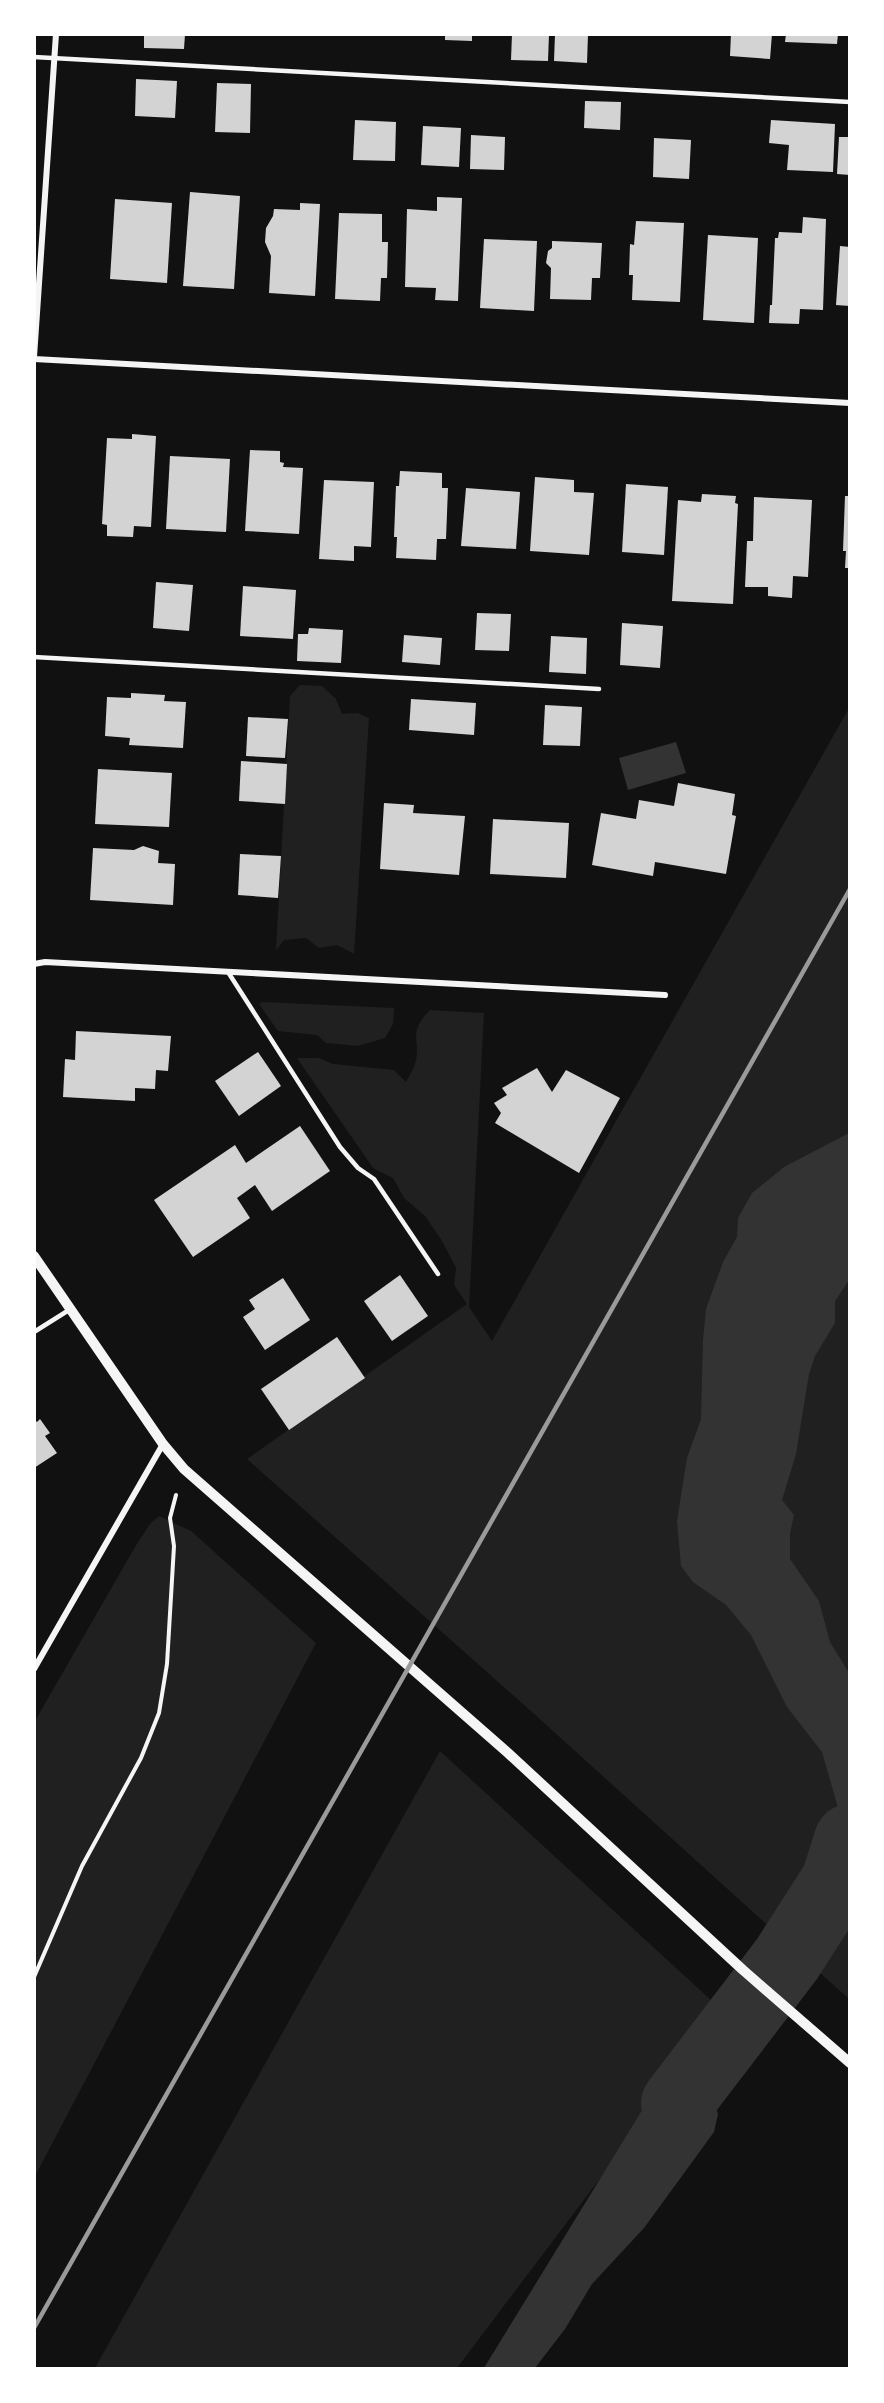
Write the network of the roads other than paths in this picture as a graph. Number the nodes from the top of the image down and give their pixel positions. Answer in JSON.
{"nodes":[{"id":1,"x":56,"y":34,"type":"edge"},
{"id":2,"x":34,"y":57,"type":"edge"},
{"id":3,"x":55,"y":59,"type":"junction"},
{"id":4,"x":849,"y":102,"type":"edge"},
{"id":5,"x":34,"y":358,"type":"edge"},
{"id":6,"x":849,"y":403,"type":"edge"},
{"id":7,"x":34,"y":657,"type":"edge"},
{"id":8,"x":599,"y":689,"type":"dead end"},
{"id":9,"x":34,"y":964,"type":"edge"},
{"id":10,"x":228,"y":972,"type":"junction"},
{"id":11,"x":664,"y":995,"type":"dead end"},
{"id":12,"x":34,"y":1256,"type":"edge"},
{"id":13,"x":438,"y":1274,"type":"dead end"},
{"id":14,"x":69,"y":1310,"type":"junction"},
{"id":15,"x":34,"y":1332,"type":"edge"},
{"id":16,"x":163,"y":1444,"type":"junction"},
{"id":17,"x":34,"y":1669,"type":"edge"},
{"id":18,"x":849,"y":2063,"type":"edge"}],
"edges":[{"from":1,"to":3,"type":"street"},
{"from":2,"to":3,"type":"lane"},
{"from":3,"to":4,"type":"lane"},
{"from":3,"to":5,"type":"street"},
{"from":5,"to":6,"type":"street"},
{"from":7,"to":8,"type":"lane"},
{"from":9,"to":10,"type":"street"},
{"from":10,"to":11,"type":"street"},
{"from":10,"to":13,"type":"lane"},
{"from":12,"to":14,"type":"street"},
{"from":14,"to":15,"type":"lane"},
{"from":14,"to":16,"type":"street"},
{"from":16,"to":17,"type":"street"},
{"from":16,"to":18,"type":"street"}]}
